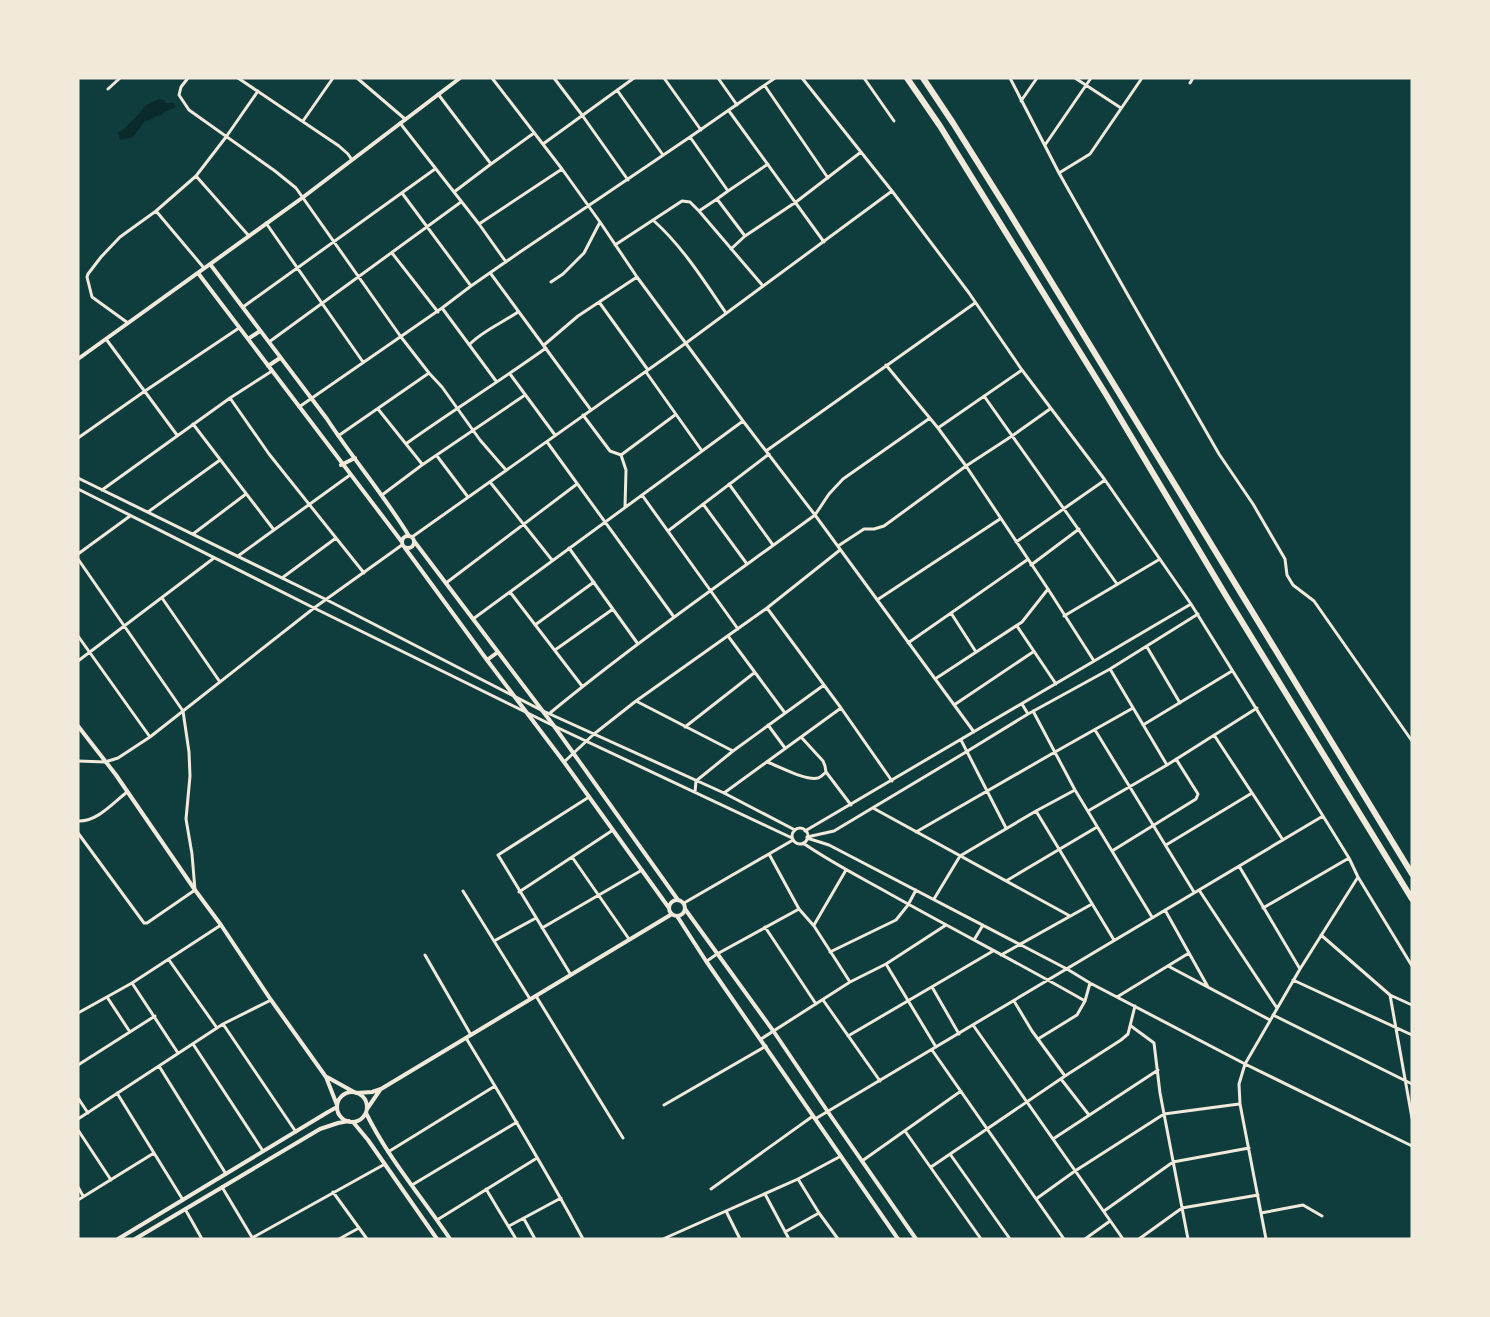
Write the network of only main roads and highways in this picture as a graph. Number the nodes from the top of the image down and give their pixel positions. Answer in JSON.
{"nodes":[{"id":1,"x":907,"y":78,"type":"edge"},
{"id":2,"x":923,"y":78,"type":"edge"},
{"id":3,"x":1412,"y":874,"type":"edge"},
{"id":4,"x":1412,"y":899,"type":"edge"}],
"edges":[{"from":1,"to":4,"type":"highway"},
{"from":2,"to":3,"type":"highway"}]}
